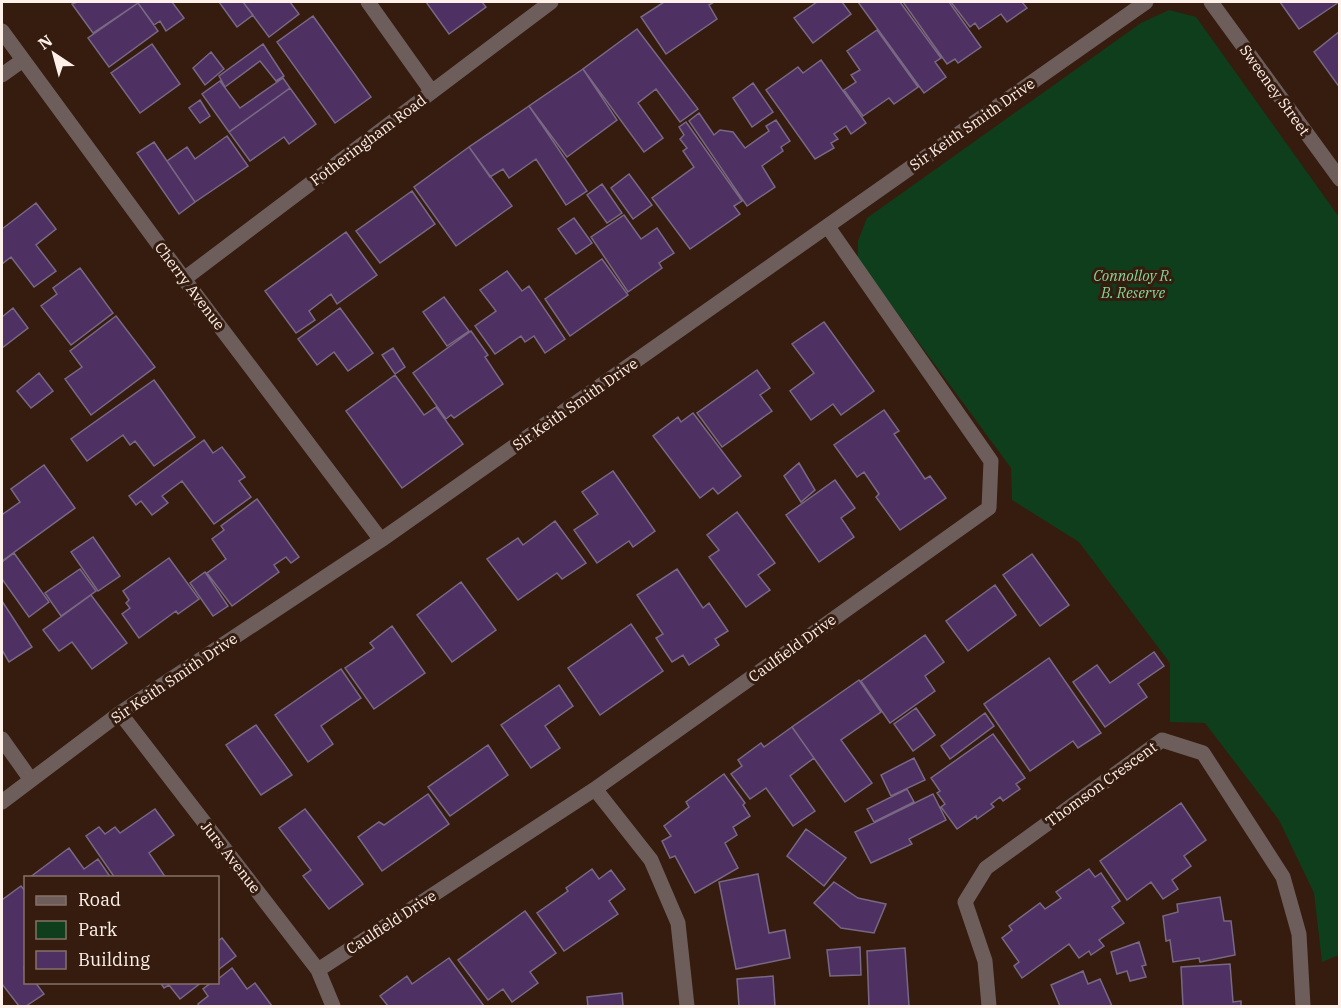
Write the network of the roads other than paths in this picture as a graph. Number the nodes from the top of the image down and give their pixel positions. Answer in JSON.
{"nodes":[{"id":1,"x":368,"y":2,"type":"edge"},
{"id":2,"x":551,"y":2,"type":"edge"},
{"id":3,"x":1146,"y":2,"type":"edge"},
{"id":4,"x":1211,"y":2,"type":"edge"},
{"id":5,"x":2,"y":31,"type":"edge"},
{"id":6,"x":23,"y":60,"type":"junction"},
{"id":7,"x":2,"y":75,"type":"edge"},
{"id":8,"x":432,"y":92,"type":"junction"},
{"id":9,"x":1340,"y":179,"type":"edge"},
{"id":10,"x":828,"y":227,"type":"junction"},
{"id":11,"x":184,"y":279,"type":"junction"},
{"id":12,"x":381,"y":540,"type":"junction"},
{"id":13,"x":120,"y":713,"type":"junction"},
{"id":14,"x":2,"y":739,"type":"edge"},
{"id":15,"x":31,"y":780,"type":"junction"},
{"id":16,"x":595,"y":789,"type":"junction"},
{"id":17,"x":2,"y":802,"type":"edge"},
{"id":18,"x":318,"y":970,"type":"junction"},
{"id":19,"x":333,"y":1006,"type":"edge"},
{"id":20,"x":687,"y":1006,"type":"edge"},
{"id":21,"x":989,"y":1006,"type":"edge"},
{"id":22,"x":1303,"y":1006,"type":"edge"}],
"edges":[{"from":1,"to":8,"type":"street"},
{"from":2,"to":8,"type":"street","name":"Fotheringham Road"},
{"from":3,"to":10,"type":"street","name":"Sir Keith Smith Drive"},
{"from":4,"to":9,"type":"street","name":"Sweeney Street"},
{"from":5,"to":6,"type":"street","name":"Cherry Avenue"},
{"from":6,"to":7,"type":"street"},
{"from":6,"to":11,"type":"street","name":"Cherry Avenue"},
{"from":8,"to":11,"type":"street","name":"Fotheringham Road"},
{"from":10,"to":12,"type":"street","name":"Sir Keith Smith Drive"},
{"from":10,"to":16,"type":"street","name":"Caulfield Drive"},
{"from":11,"to":12,"type":"street","name":"Cherry Avenue"},
{"from":12,"to":13,"type":"street","name":"Sir Keith Smith Drive"},
{"from":13,"to":15,"type":"street","name":"Sir Keith Smith Drive"},
{"from":13,"to":18,"type":"street","name":"Jurs Avenue"},
{"from":14,"to":15,"type":"street"},
{"from":15,"to":17,"type":"street","name":"Sir Keith Smith Drive"},
{"from":16,"to":18,"type":"street","name":"Caulfield Drive"},
{"from":16,"to":20,"type":"street"},
{"from":18,"to":19,"type":"street","name":"Jurs Avenue"},
{"from":21,"to":22,"type":"street","name":"Thomson Crescent"}]}
